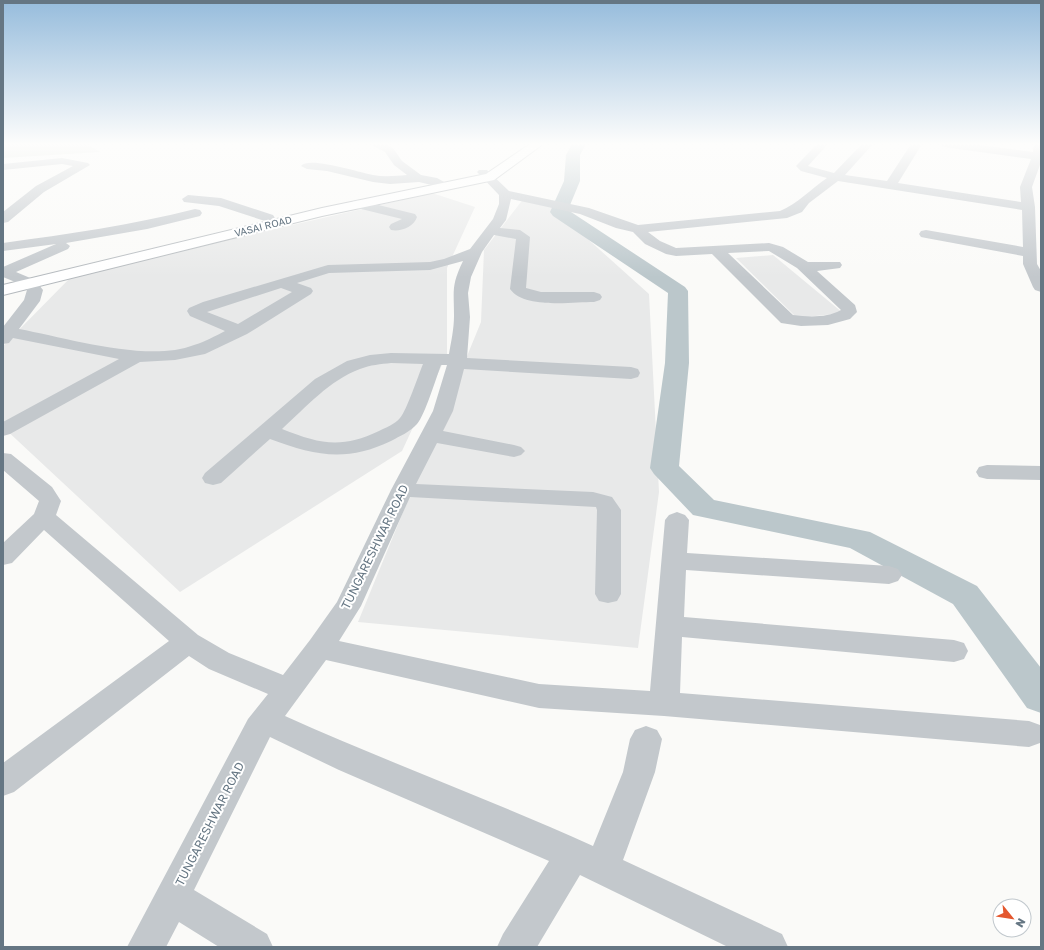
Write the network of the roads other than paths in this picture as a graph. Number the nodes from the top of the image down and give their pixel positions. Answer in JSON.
{"nodes":[{"id":1,"x":40,"y":188,"type":"edge"},
{"id":2,"x":414,"y":188,"type":"edge"},
{"id":3,"x":450,"y":188,"type":"edge"},
{"id":4,"x":497,"y":188,"type":"edge"},
{"id":5,"x":512,"y":188,"type":"edge"},
{"id":6,"x":821,"y":188,"type":"edge"},
{"id":7,"x":917,"y":188,"type":"edge"},
{"id":8,"x":1026,"y":188,"type":"edge"},
{"id":9,"x":188,"y":200,"type":"dead end"},
{"id":10,"x":358,"y":204,"type":"junction"},
{"id":11,"x":1029,"y":207,"type":"junction"},
{"id":12,"x":195,"y":213,"type":"dead end"},
{"id":13,"x":268,"y":218,"type":"junction"},
{"id":14,"x":3,"y":219,"type":"edge"},
{"id":15,"x":396,"y":227,"type":"dead end"},
{"id":16,"x":638,"y":229,"type":"junction"},
{"id":17,"x":491,"y":231,"type":"junction"},
{"id":18,"x":1034,"y":231,"type":"edge"},
{"id":19,"x":926,"y":234,"type":"dead end"},
{"id":20,"x":1015,"y":236,"type":"dead end"},
{"id":21,"x":68,"y":244,"type":"dead end"},
{"id":22,"x":3,"y":247,"type":"edge"},
{"id":23,"x":716,"y":250,"type":"junction"},
{"id":24,"x":475,"y":252,"type":"junction"},
{"id":25,"x":1030,"y":253,"type":"junction"},
{"id":26,"x":835,"y":265,"type":"dead end"},
{"id":27,"x":804,"y":268,"type":"dead end"},
{"id":28,"x":11,"y":277,"type":"edge"},
{"id":29,"x":280,"y":283,"type":"junction"},
{"id":30,"x":1041,"y":287,"type":"edge"},
{"id":31,"x":3,"y":290,"type":"edge"},
{"id":32,"x":594,"y":297,"type":"dead end"},
{"id":33,"x":241,"y":330,"type":"junction"},
{"id":34,"x":6,"y":335,"type":"edge"},
{"id":35,"x":136,"y":357,"type":"junction"},
{"id":36,"x":449,"y":361,"type":"junction"},
{"id":37,"x":631,"y":374,"type":"dead end"},
{"id":38,"x":3,"y":430,"type":"edge"},
{"id":39,"x":267,"y":430,"type":"junction"},
{"id":40,"x":430,"y":435,"type":"junction"},
{"id":41,"x":514,"y":451,"type":"dead end"},
{"id":42,"x":3,"y":459,"type":"edge"},
{"id":43,"x":987,"y":472,"type":"dead end"},
{"id":44,"x":1041,"y":474,"type":"edge"},
{"id":45,"x":213,"y":478,"type":"dead end"},
{"id":46,"x":402,"y":490,"type":"junction"},
{"id":47,"x":44,"y":517,"type":"junction"},
{"id":48,"x":677,"y":520,"type":"dead end"},
{"id":49,"x":3,"y":557,"type":"edge"},
{"id":50,"x":674,"y":560,"type":"junction"},
{"id":51,"x":889,"y":575,"type":"dead end"},
{"id":52,"x":608,"y":594,"type":"dead end"},
{"id":53,"x":670,"y":626,"type":"junction"},
{"id":54,"x":188,"y":642,"type":"junction"},
{"id":55,"x":320,"y":648,"type":"junction"},
{"id":56,"x":954,"y":651,"type":"dead end"},
{"id":57,"x":287,"y":689,"type":"junction"},
{"id":58,"x":664,"y":704,"type":"junction"},
{"id":59,"x":265,"y":721,"type":"junction"},
{"id":60,"x":1029,"y":734,"type":"dead end"},
{"id":61,"x":646,"y":740,"type":"dead end"},
{"id":62,"x":3,"y":782,"type":"edge"},
{"id":63,"x":587,"y":861,"type":"junction"},
{"id":64,"x":172,"y":896,"type":"junction"},
{"id":65,"x":146,"y":947,"type":"edge"},
{"id":66,"x":254,"y":947,"type":"edge"},
{"id":67,"x":516,"y":947,"type":"edge"},
{"id":68,"x":769,"y":947,"type":"edge"}],
"edges":[{"from":1,"to":14,"type":"street"},
{"from":2,"to":13,"type":"main road","name":"VASAI ROAD"},
{"from":3,"to":10,"type":"main road","name":"VASAI ROAD"},
{"from":4,"to":17,"type":"street","name":"TUNGARESHWAR ROAD"},
{"from":5,"to":16,"type":"street"},
{"from":6,"to":16,"type":"street"},
{"from":7,"to":11,"type":"street"},
{"from":8,"to":11,"type":"street"},
{"from":9,"to":13,"type":"street"},
{"from":10,"to":15,"type":"street"},
{"from":10,"to":28,"type":"main road","name":"VASAI ROAD"},
{"from":11,"to":18,"type":"street"},
{"from":12,"to":22,"type":"street"},
{"from":13,"to":28,"type":"main road","name":"VASAI ROAD"},
{"from":16,"to":23,"type":"street"},
{"from":17,"to":24,"type":"street","name":"TUNGARESHWAR ROAD"},
{"from":17,"to":32,"type":"street"},
{"from":18,"to":20,"type":"street"},
{"from":18,"to":25,"type":"street"},
{"from":19,"to":25,"type":"street"},
{"from":21,"to":28,"type":"street"},
{"from":23,"to":26,"type":"street"},
{"from":23,"to":27,"type":"street"},
{"from":24,"to":29,"type":"street"},
{"from":24,"to":36,"type":"street","name":"TUNGARESHWAR ROAD"},
{"from":25,"to":30,"type":"street"},
{"from":28,"to":31,"type":"main road","name":"VASAI ROAD"},
{"from":28,"to":34,"type":"street"},
{"from":29,"to":33,"type":"street"},
{"from":29,"to":33,"type":"street"},
{"from":33,"to":35,"type":"street"},
{"from":34,"to":35,"type":"street"},
{"from":35,"to":38,"type":"street"},
{"from":36,"to":37,"type":"street"},
{"from":36,"to":39,"type":"street"},
{"from":36,"to":39,"type":"street"},
{"from":36,"to":40,"type":"street","name":"TUNGARESHWAR ROAD"},
{"from":39,"to":45,"type":"street"},
{"from":40,"to":41,"type":"street"},
{"from":40,"to":46,"type":"street","name":"TUNGARESHWAR ROAD"},
{"from":42,"to":47,"type":"street"},
{"from":43,"to":44,"type":"street"},
{"from":46,"to":52,"type":"street"},
{"from":46,"to":55,"type":"street","name":"TUNGARESHWAR ROAD"},
{"from":47,"to":49,"type":"street"},
{"from":47,"to":54,"type":"street"},
{"from":48,"to":50,"type":"street"},
{"from":50,"to":51,"type":"street"},
{"from":50,"to":53,"type":"street"},
{"from":53,"to":56,"type":"street"},
{"from":53,"to":58,"type":"street"},
{"from":54,"to":57,"type":"street"},
{"from":54,"to":62,"type":"street"},
{"from":55,"to":57,"type":"street","name":"TUNGARESHWAR ROAD"},
{"from":55,"to":58,"type":"street"},
{"from":57,"to":59,"type":"street","name":"TUNGARESHWAR ROAD"},
{"from":58,"to":60,"type":"street"},
{"from":59,"to":63,"type":"street"},
{"from":59,"to":64,"type":"street","name":"TUNGARESHWAR ROAD"},
{"from":61,"to":63,"type":"street"},
{"from":63,"to":67,"type":"street"},
{"from":63,"to":68,"type":"street"},
{"from":64,"to":65,"type":"street","name":"TUNGARESHWAR ROAD"},
{"from":64,"to":66,"type":"street"}]}
